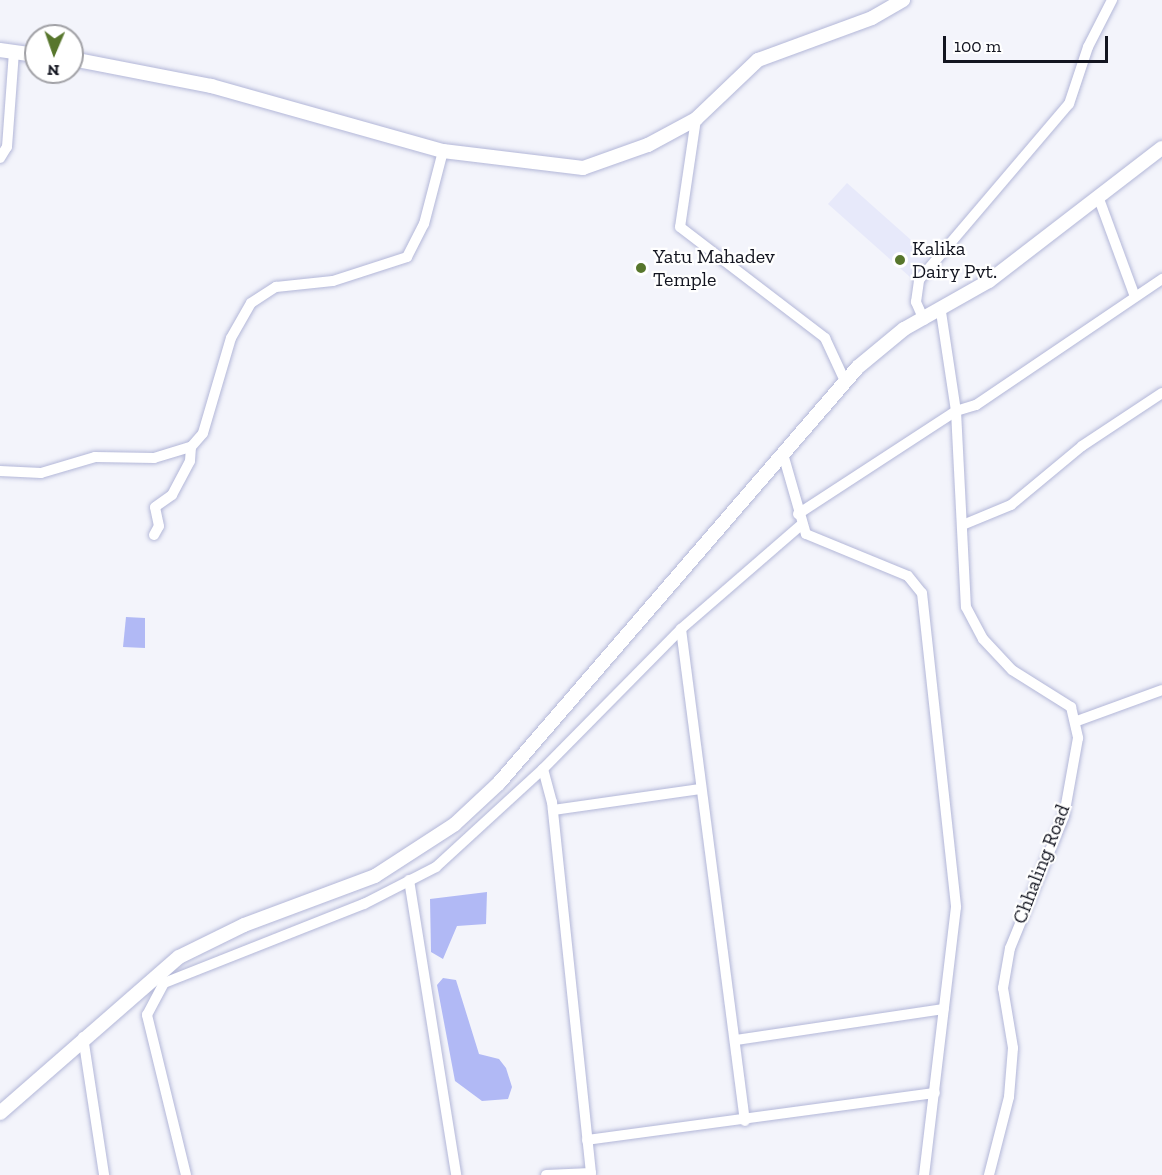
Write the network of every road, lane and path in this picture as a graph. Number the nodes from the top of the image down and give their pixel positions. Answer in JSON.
{"nodes":[{"id":1,"x":903,"y":0,"type":"edge"},
{"id":2,"x":1112,"y":0,"type":"edge"},
{"id":3,"x":7,"y":51,"type":"edge"},
{"id":4,"x":24,"y":53,"type":"edge"},
{"id":5,"x":84,"y":61,"type":"edge"},
{"id":6,"x":696,"y":119,"type":"junction"},
{"id":7,"x":1162,"y":148,"type":"edge"},
{"id":8,"x":443,"y":151,"type":"junction"},
{"id":9,"x":0,"y":158,"type":"edge"},
{"id":10,"x":1099,"y":199,"type":"junction"},
{"id":11,"x":1162,"y":279,"type":"edge"},
{"id":12,"x":1135,"y":297,"type":"junction"},
{"id":13,"x":941,"y":312,"type":"junction"},
{"id":14,"x":924,"y":320,"type":"junction"},
{"id":15,"x":845,"y":381,"type":"junction"},
{"id":16,"x":1162,"y":393,"type":"edge"},
{"id":17,"x":956,"y":411,"type":"junction"},
{"id":18,"x":191,"y":447,"type":"junction"},
{"id":19,"x":783,"y":454,"type":"junction"},
{"id":20,"x":0,"y":471,"type":"edge"},
{"id":21,"x":799,"y":520,"type":"junction"},
{"id":22,"x":965,"y":524,"type":"junction"},
{"id":23,"x":154,"y":535,"type":"dead end"},
{"id":24,"x":681,"y":629,"type":"junction"},
{"id":25,"x":1162,"y":690,"type":"edge"},
{"id":26,"x":1077,"y":721,"type":"junction"},
{"id":27,"x":543,"y":769,"type":"junction"},
{"id":28,"x":701,"y":789,"type":"junction"},
{"id":29,"x":553,"y":810,"type":"junction"},
{"id":30,"x":409,"y":880,"type":"junction"},
{"id":31,"x":944,"y":1009,"type":"junction"},
{"id":32,"x":83,"y":1038,"type":"junction"},
{"id":33,"x":736,"y":1040,"type":"junction"},
{"id":34,"x":935,"y":1093,"type":"junction"},
{"id":35,"x":0,"y":1113,"type":"edge"},
{"id":36,"x":745,"y":1121,"type":"junction"},
{"id":37,"x":587,"y":1140,"type":"junction"},
{"id":38,"x":104,"y":1175,"type":"edge"},
{"id":39,"x":186,"y":1175,"type":"edge"},
{"id":40,"x":456,"y":1175,"type":"edge"},
{"id":41,"x":546,"y":1175,"type":"edge"},
{"id":42,"x":924,"y":1175,"type":"edge"},
{"id":43,"x":989,"y":1175,"type":"edge"}],
"edges":[{"from":1,"to":6,"type":"main road"},
{"from":2,"to":14,"type":"street"},
{"from":3,"to":4,"type":"main road"},
{"from":3,"to":9,"type":"street"},
{"from":5,"to":8,"type":"main road"},
{"from":6,"to":8,"type":"main road"},
{"from":6,"to":15,"type":"street"},
{"from":7,"to":10,"type":"main road"},
{"from":8,"to":18,"type":"street"},
{"from":10,"to":12,"type":"street"},
{"from":10,"to":13,"type":"main road"},
{"from":11,"to":12,"type":"street"},
{"from":12,"to":17,"type":"street"},
{"from":13,"to":14,"type":"main road"},
{"from":13,"to":17,"type":"street"},
{"from":14,"to":15,"type":"main road"},
{"from":15,"to":19,"type":"main road"},
{"from":16,"to":22,"type":"street"},
{"from":17,"to":21,"type":"street"},
{"from":17,"to":22,"type":"street"},
{"from":18,"to":20,"type":"street"},
{"from":18,"to":23,"type":"street"},
{"from":19,"to":21,"type":"street"},
{"from":19,"to":32,"type":"main road"},
{"from":21,"to":24,"type":"street"},
{"from":21,"to":31,"type":"street"},
{"from":22,"to":26,"type":"street"},
{"from":24,"to":27,"type":"street"},
{"from":24,"to":28,"type":"street"},
{"from":25,"to":26,"type":"street"},
{"from":26,"to":43,"type":"street","name":"Chhaling Road"},
{"from":27,"to":29,"type":"street"},
{"from":27,"to":30,"type":"street"},
{"from":28,"to":29,"type":"street"},
{"from":28,"to":33,"type":"street"},
{"from":29,"to":37,"type":"street"},
{"from":30,"to":39,"type":"street"},
{"from":30,"to":40,"type":"street"},
{"from":31,"to":33,"type":"street"},
{"from":31,"to":34,"type":"street"},
{"from":32,"to":35,"type":"main road"},
{"from":32,"to":38,"type":"street"},
{"from":33,"to":36,"type":"street"},
{"from":34,"to":36,"type":"street"},
{"from":34,"to":42,"type":"street"},
{"from":36,"to":37,"type":"street"},
{"from":37,"to":41,"type":"street"}]}
